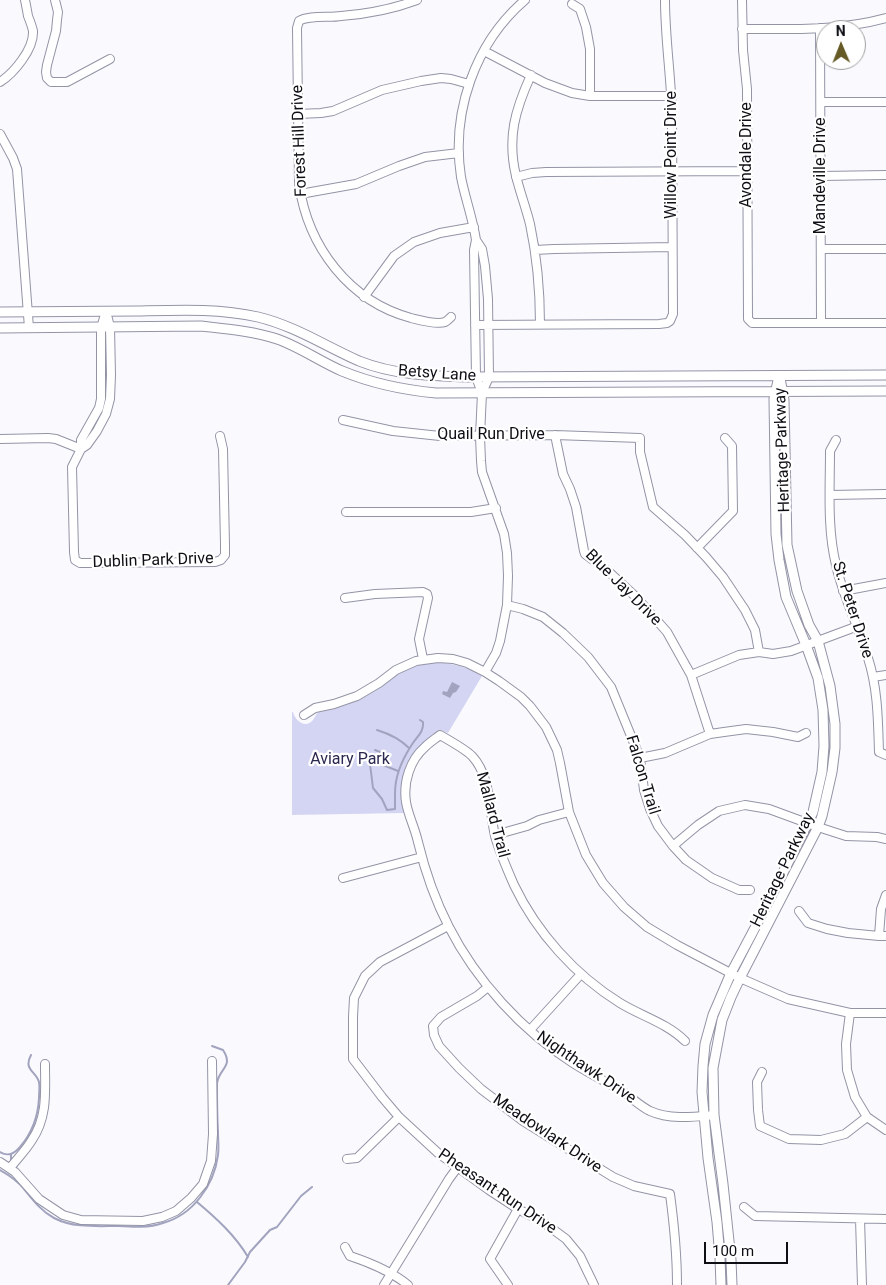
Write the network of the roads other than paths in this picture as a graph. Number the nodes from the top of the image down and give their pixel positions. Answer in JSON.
{"nodes":[{"id":1,"x":25,"y":0,"type":"edge"},
{"id":2,"x":55,"y":0,"type":"edge"},
{"id":3,"x":417,"y":0,"type":"edge"},
{"id":4,"x":525,"y":0,"type":"edge"},
{"id":5,"x":665,"y":0,"type":"edge"},
{"id":6,"x":742,"y":0,"type":"edge"},
{"id":7,"x":572,"y":4,"type":"dead end"},
{"id":8,"x":886,"y":18,"type":"edge"},
{"id":9,"x":866,"y":23,"type":"edge"},
{"id":10,"x":816,"y":28,"type":"edge"},
{"id":11,"x":742,"y":30,"type":"junction"},
{"id":12,"x":484,"y":50,"type":"junction"},
{"id":13,"x":110,"y":59,"type":"dead end"},
{"id":14,"x":821,"y":70,"type":"edge"},
{"id":15,"x":530,"y":75,"type":"junction"},
{"id":16,"x":0,"y":82,"type":"edge"},
{"id":17,"x":469,"y":84,"type":"junction"},
{"id":18,"x":590,"y":96,"type":"junction"},
{"id":19,"x":672,"y":96,"type":"junction"},
{"id":20,"x":821,"y":102,"type":"junction"},
{"id":21,"x":886,"y":102,"type":"edge"},
{"id":22,"x":298,"y":114,"type":"junction"},
{"id":23,"x":0,"y":134,"type":"edge"},
{"id":24,"x":459,"y":154,"type":"junction"},
{"id":25,"x":672,"y":171,"type":"junction"},
{"id":26,"x":746,"y":171,"type":"junction"},
{"id":27,"x":886,"y":175,"type":"edge"},
{"id":28,"x":821,"y":176,"type":"junction"},
{"id":29,"x":516,"y":177,"type":"junction"},
{"id":30,"x":300,"y":194,"type":"junction"},
{"id":31,"x":474,"y":227,"type":"junction"},
{"id":32,"x":476,"y":240,"type":"junction"},
{"id":33,"x":672,"y":247,"type":"junction"},
{"id":34,"x":821,"y":249,"type":"junction"},
{"id":35,"x":886,"y":249,"type":"edge"},
{"id":36,"x":535,"y":250,"type":"junction"},
{"id":37,"x":364,"y":297,"type":"junction"},
{"id":38,"x":106,"y":311,"type":"junction"},
{"id":39,"x":0,"y":312,"type":"edge"},
{"id":40,"x":28,"y":312,"type":"junction"},
{"id":41,"x":451,"y":317,"type":"dead end"},
{"id":42,"x":822,"y":323,"type":"junction"},
{"id":43,"x":886,"y":323,"type":"edge"},
{"id":44,"x":488,"y":324,"type":"junction"},
{"id":45,"x":540,"y":324,"type":"junction"},
{"id":46,"x":475,"y":325,"type":"junction"},
{"id":47,"x":105,"y":327,"type":"junction"},
{"id":48,"x":0,"y":328,"type":"edge"},
{"id":49,"x":29,"y":328,"type":"junction"},
{"id":50,"x":101,"y":360,"type":"junction"},
{"id":51,"x":110,"y":360,"type":"junction"},
{"id":52,"x":886,"y":375,"type":"edge"},
{"id":53,"x":779,"y":376,"type":"junction"},
{"id":54,"x":476,"y":377,"type":"junction"},
{"id":55,"x":489,"y":377,"type":"junction"},
{"id":56,"x":779,"y":391,"type":"junction"},
{"id":57,"x":886,"y":391,"type":"edge"},
{"id":58,"x":482,"y":393,"type":"junction"},
{"id":59,"x":104,"y":406,"type":"junction"},
{"id":60,"x":343,"y":420,"type":"dead end"},
{"id":61,"x":555,"y":435,"type":"junction"},
{"id":62,"x":220,"y":436,"type":"dead end"},
{"id":63,"x":480,"y":436,"type":"junction"},
{"id":64,"x":725,"y":438,"type":"dead end"},
{"id":65,"x":0,"y":439,"type":"edge"},
{"id":66,"x":836,"y":440,"type":"dead end"},
{"id":67,"x":80,"y":449,"type":"junction"},
{"id":68,"x":886,"y":494,"type":"edge"},
{"id":69,"x":830,"y":495,"type":"junction"},
{"id":70,"x":496,"y":508,"type":"junction"},
{"id":71,"x":346,"y":512,"type":"dead end"},
{"id":72,"x":697,"y":548,"type":"junction"},
{"id":73,"x":886,"y":582,"type":"edge"},
{"id":74,"x":843,"y":591,"type":"junction"},
{"id":75,"x":345,"y":598,"type":"dead end"},
{"id":76,"x":506,"y":605,"type":"junction"},
{"id":77,"x":858,"y":626,"type":"junction"},
{"id":78,"x":818,"y":641,"type":"junction"},
{"id":79,"x":806,"y":645,"type":"junction"},
{"id":80,"x":759,"y":652,"type":"junction"},
{"id":81,"x":423,"y":659,"type":"junction"},
{"id":82,"x":485,"y":672,"type":"junction"},
{"id":83,"x":691,"y":675,"type":"junction"},
{"id":84,"x":886,"y":675,"type":"edge"},
{"id":85,"x":873,"y":677,"type":"junction"},
{"id":86,"x":304,"y":715,"type":"dead end"},
{"id":87,"x":806,"y":733,"type":"dead end"},
{"id":88,"x":710,"y":734,"type":"junction"},
{"id":89,"x":440,"y":735,"type":"joint"},
{"id":90,"x":882,"y":754,"type":"edge"},
{"id":91,"x":640,"y":758,"type":"junction"},
{"id":92,"x":569,"y":812,"type":"junction"},
{"id":93,"x":808,"y":823,"type":"junction"},
{"id":94,"x":818,"y":827,"type":"junction"},
{"id":95,"x":495,"y":835,"type":"junction"},
{"id":96,"x":886,"y":839,"type":"edge"},
{"id":97,"x":673,"y":846,"type":"junction"},
{"id":98,"x":422,"y":857,"type":"junction"},
{"id":99,"x":343,"y":878,"type":"dead end"},
{"id":100,"x":750,"y":890,"type":"dead end"},
{"id":101,"x":886,"y":895,"type":"edge"},
{"id":102,"x":799,"y":911,"type":"dead end"},
{"id":103,"x":448,"y":926,"type":"junction"},
{"id":104,"x":883,"y":936,"type":"edge"},
{"id":105,"x":731,"y":973,"type":"junction"},
{"id":106,"x":581,"y":974,"type":"junction"},
{"id":107,"x":740,"y":978,"type":"junction"},
{"id":108,"x":488,"y":987,"type":"junction"},
{"id":109,"x":850,"y":1013,"type":"junction"},
{"id":110,"x":886,"y":1013,"type":"edge"},
{"id":111,"x":530,"y":1030,"type":"junction"},
{"id":112,"x":685,"y":1040,"type":"dead end"},
{"id":113,"x":212,"y":1061,"type":"dead end"},
{"id":114,"x":45,"y":1064,"type":"dead end"},
{"id":115,"x":762,"y":1072,"type":"dead end"},
{"id":116,"x":704,"y":1116,"type":"junction"},
{"id":117,"x":714,"y":1116,"type":"junction"},
{"id":118,"x":400,"y":1117,"type":"junction"},
{"id":119,"x":867,"y":1117,"type":"junction"},
{"id":120,"x":886,"y":1130,"type":"edge"},
{"id":121,"x":347,"y":1159,"type":"dead end"},
{"id":122,"x":0,"y":1162,"type":"edge"},
{"id":123,"x":10,"y":1168,"type":"junction"},
{"id":124,"x":457,"y":1168,"type":"junction"},
{"id":125,"x":744,"y":1207,"type":"dead end"},
{"id":126,"x":518,"y":1209,"type":"junction"},
{"id":127,"x":860,"y":1219,"type":"junction"},
{"id":128,"x":886,"y":1219,"type":"edge"},
{"id":129,"x":344,"y":1247,"type":"dead end"},
{"id":130,"x":391,"y":1273,"type":"junction"},
{"id":131,"x":384,"y":1285,"type":"edge"},
{"id":132,"x":408,"y":1285,"type":"edge"},
{"id":133,"x":508,"y":1285,"type":"edge"},
{"id":134,"x":594,"y":1285,"type":"edge"},
{"id":135,"x":677,"y":1285,"type":"edge"},
{"id":136,"x":721,"y":1285,"type":"edge"},
{"id":137,"x":732,"y":1285,"type":"edge"},
{"id":138,"x":862,"y":1285,"type":"edge"}],
"edges":[{"from":1,"to":16,"type":"street"},
{"from":2,"to":13,"type":"street"},
{"from":3,"to":22,"type":"street","name":"Forest Hill Drive"},
{"from":4,"to":12,"type":"street"},
{"from":5,"to":19,"type":"street","name":"Willow Point Drive"},
{"from":6,"to":11,"type":"street","name":"Avondale Drive"},
{"from":7,"to":18,"type":"street"},
{"from":8,"to":9,"type":"street"},
{"from":10,"to":11,"type":"street"},
{"from":11,"to":26,"type":"street","name":"Avondale Drive"},
{"from":12,"to":15,"type":"street"},
{"from":12,"to":17,"type":"street"},
{"from":14,"to":20,"type":"street","name":"Mandeville Drive"},
{"from":15,"to":18,"type":"street"},
{"from":15,"to":29,"type":"street"},
{"from":17,"to":22,"type":"street"},
{"from":17,"to":24,"type":"street"},
{"from":18,"to":19,"type":"street"},
{"from":19,"to":25,"type":"street","name":"Willow Point Drive"},
{"from":20,"to":21,"type":"street"},
{"from":20,"to":28,"type":"street","name":"Mandeville Drive"},
{"from":22,"to":30,"type":"street","name":"Forest Hill Drive"},
{"from":23,"to":40,"type":"street"},
{"from":24,"to":30,"type":"street"},
{"from":24,"to":31,"type":"street"},
{"from":25,"to":26,"type":"street"},
{"from":25,"to":29,"type":"street"},
{"from":25,"to":33,"type":"street","name":"Willow Point Drive"},
{"from":26,"to":42,"type":"street","name":"Avondale Drive"},
{"from":27,"to":28,"type":"street"},
{"from":28,"to":34,"type":"street","name":"Mandeville Drive"},
{"from":29,"to":36,"type":"street"},
{"from":30,"to":37,"type":"street","name":"Forest Hill Drive"},
{"from":31,"to":32,"type":"street"},
{"from":31,"to":37,"type":"street"},
{"from":32,"to":44,"type":"street"},
{"from":32,"to":46,"type":"street"},
{"from":33,"to":36,"type":"street"},
{"from":33,"to":45,"type":"street","name":"Willow Point Drive"},
{"from":34,"to":35,"type":"street"},
{"from":34,"to":42,"type":"street","name":"Mandeville Drive"},
{"from":36,"to":45,"type":"street"},
{"from":37,"to":41,"type":"street","name":"Forest Hill Drive"},
{"from":38,"to":40,"type":"main road","name":"Betsy Lane"},
{"from":38,"to":47,"type":"street","name":"Dublin Park Drive"},
{"from":38,"to":54,"type":"main road","name":"Betsy Lane"},
{"from":39,"to":40,"type":"main road","name":"Betsy Lane"},
{"from":40,"to":49,"type":"street"},
{"from":42,"to":43,"type":"street"},
{"from":44,"to":45,"type":"street"},
{"from":44,"to":46,"type":"street"},
{"from":44,"to":55,"type":"street"},
{"from":46,"to":54,"type":"street"},
{"from":47,"to":49,"type":"main road","name":"Betsy Lane"},
{"from":47,"to":50,"type":"street","name":"Dublin Park Drive"},
{"from":47,"to":51,"type":"street","name":"Dublin Park Drive"},
{"from":47,"to":58,"type":"main road","name":"Betsy Lane"},
{"from":48,"to":49,"type":"main road","name":"Betsy Lane"},
{"from":50,"to":51,"type":"street"},
{"from":50,"to":59,"type":"street","name":"Dublin Park Drive"},
{"from":51,"to":59,"type":"street","name":"Dublin Park Drive"},
{"from":52,"to":53,"type":"main road","name":"Betsy Lane"},
{"from":53,"to":55,"type":"main road","name":"Betsy Lane"},
{"from":53,"to":56,"type":"main road","name":"Heritage Parkway"},
{"from":54,"to":55,"type":"main road","name":"Betsy Lane"},
{"from":54,"to":58,"type":"street"},
{"from":55,"to":58,"type":"street"},
{"from":56,"to":57,"type":"main road","name":"Betsy Lane"},
{"from":56,"to":58,"type":"main road","name":"Betsy Lane"},
{"from":56,"to":78,"type":"main road","name":"Heritage Parkway"},
{"from":56,"to":79,"type":"main road","name":"Heritage Parkway"},
{"from":58,"to":63,"type":"street"},
{"from":59,"to":67,"type":"street","name":"Dublin Park Drive"},
{"from":60,"to":63,"type":"street","name":"Quail Run Drive"},
{"from":61,"to":63,"type":"street","name":"Quail Run Drive"},
{"from":61,"to":72,"type":"street","name":"Quail Run Drive"},
{"from":61,"to":83,"type":"street","name":"Blue Jay Drive"},
{"from":62,"to":67,"type":"street","name":"Dublin Park Drive"},
{"from":63,"to":70,"type":"street"},
{"from":64,"to":72,"type":"street"},
{"from":65,"to":67,"type":"street"},
{"from":66,"to":69,"type":"street","name":"St. Peter Drive"},
{"from":68,"to":69,"type":"street"},
{"from":69,"to":74,"type":"street","name":"St. Peter Drive"},
{"from":70,"to":71,"type":"street"},
{"from":70,"to":76,"type":"street"},
{"from":72,"to":80,"type":"street"},
{"from":73,"to":74,"type":"street"},
{"from":74,"to":77,"type":"street","name":"St. Peter Drive"},
{"from":75,"to":81,"type":"street"},
{"from":76,"to":82,"type":"street"},
{"from":76,"to":91,"type":"street","name":"Falcon Trail"},
{"from":77,"to":78,"type":"street"},
{"from":77,"to":85,"type":"street","name":"St. Peter Drive"},
{"from":78,"to":79,"type":"street"},
{"from":78,"to":94,"type":"main road","name":"Heritage Parkway"},
{"from":79,"to":80,"type":"street"},
{"from":79,"to":93,"type":"main road","name":"Heritage Parkway"},
{"from":80,"to":83,"type":"street"},
{"from":81,"to":82,"type":"street"},
{"from":81,"to":86,"type":"street"},
{"from":82,"to":92,"type":"street"},
{"from":83,"to":88,"type":"street","name":"Blue Jay Drive"},
{"from":84,"to":85,"type":"street"},
{"from":85,"to":90,"type":"street","name":"St. Peter Drive"},
{"from":87,"to":88,"type":"street"},
{"from":88,"to":91,"type":"street"},
{"from":89,"to":95,"type":"street","name":"Mallard Trail"},
{"from":89,"to":98,"type":"street","name":"Nighthawk Drive"},
{"from":91,"to":97,"type":"street","name":"Falcon Trail"},
{"from":92,"to":95,"type":"street"},
{"from":92,"to":105,"type":"street"},
{"from":93,"to":94,"type":"street"},
{"from":93,"to":97,"type":"street"},
{"from":93,"to":105,"type":"main road","name":"Heritage Parkway"},
{"from":94,"to":96,"type":"street"},
{"from":94,"to":107,"type":"main road","name":"Heritage Parkway"},
{"from":95,"to":106,"type":"street","name":"Mallard Trail"},
{"from":97,"to":100,"type":"street","name":"Falcon Trail"},
{"from":98,"to":99,"type":"street"},
{"from":98,"to":103,"type":"street","name":"Nighthawk Drive"},
{"from":101,"to":104,"type":"street"},
{"from":102,"to":104,"type":"street"},
{"from":103,"to":108,"type":"street","name":"Nighthawk Drive"},
{"from":103,"to":118,"type":"street","name":"Pheasant Run Drive"},
{"from":105,"to":107,"type":"street"},
{"from":105,"to":116,"type":"main road","name":"Heritage Parkway"},
{"from":106,"to":111,"type":"street"},
{"from":106,"to":112,"type":"street","name":"Mallard Trail"},
{"from":107,"to":109,"type":"street"},
{"from":107,"to":117,"type":"main road","name":"Heritage Parkway"},
{"from":108,"to":111,"type":"street","name":"Nighthawk Drive"},
{"from":108,"to":135,"type":"street","name":"Meadowlark Drive"},
{"from":109,"to":110,"type":"street"},
{"from":109,"to":119,"type":"street"},
{"from":111,"to":116,"type":"street","name":"Nighthawk Drive"},
{"from":113,"to":123,"type":"street"},
{"from":114,"to":123,"type":"street"},
{"from":115,"to":119,"type":"street"},
{"from":116,"to":117,"type":"street","name":"Nighthawk Drive"},
{"from":116,"to":136,"type":"main road","name":"Heritage Parkway"},
{"from":117,"to":137,"type":"main road","name":"Heritage Parkway"},
{"from":118,"to":121,"type":"street"},
{"from":118,"to":124,"type":"street","name":"Pheasant Run Drive"},
{"from":119,"to":120,"type":"street"},
{"from":122,"to":123,"type":"street"},
{"from":124,"to":126,"type":"street","name":"Pheasant Run Drive"},
{"from":124,"to":130,"type":"street"},
{"from":125,"to":127,"type":"street"},
{"from":126,"to":133,"type":"street"},
{"from":126,"to":134,"type":"street","name":"Pheasant Run Drive"},
{"from":127,"to":128,"type":"street"},
{"from":127,"to":138,"type":"street"},
{"from":129,"to":130,"type":"street"},
{"from":130,"to":131,"type":"street"},
{"from":130,"to":132,"type":"street"}]}
